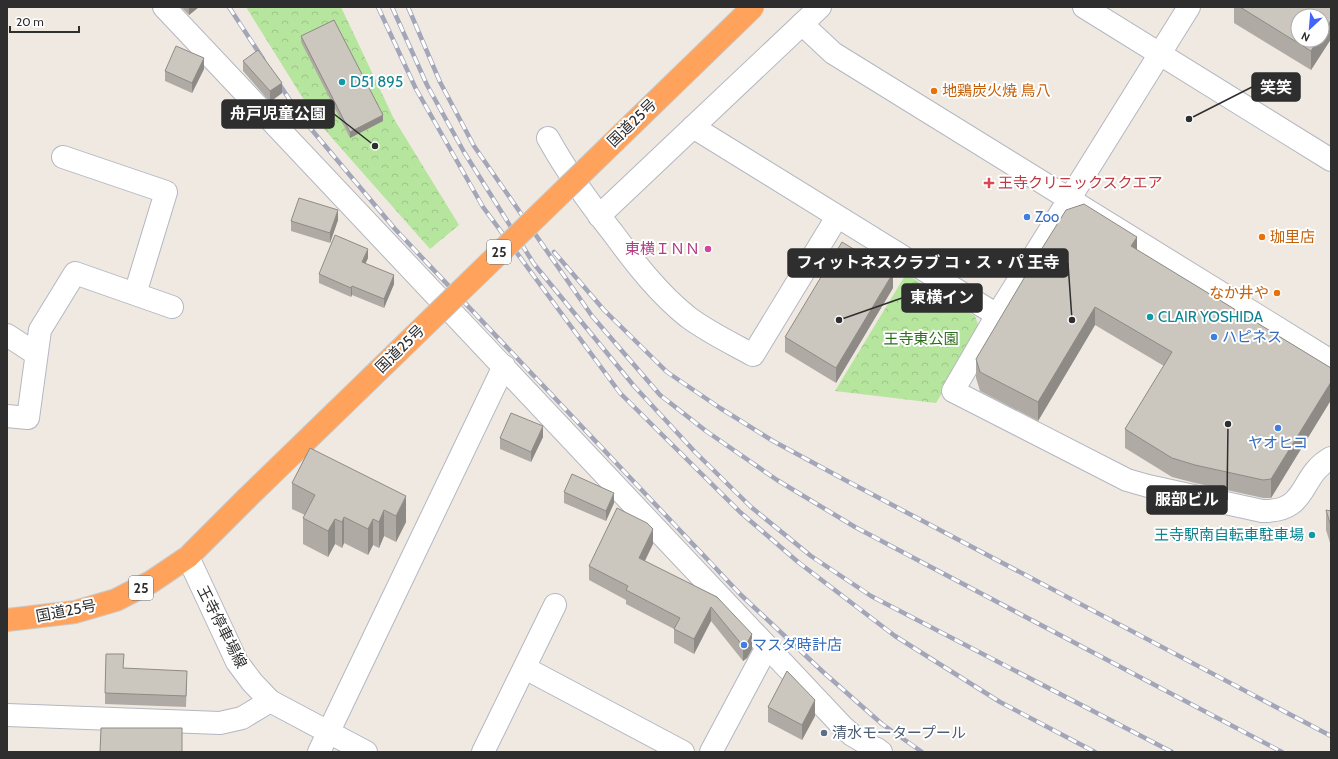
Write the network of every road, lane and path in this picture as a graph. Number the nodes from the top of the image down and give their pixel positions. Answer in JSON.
{"nodes":[{"id":1,"x":164,"y":7,"type":"edge"},
{"id":2,"x":753,"y":7,"type":"edge"},
{"id":3,"x":820,"y":7,"type":"edge"},
{"id":4,"x":1084,"y":7,"type":"edge"},
{"id":5,"x":1189,"y":7,"type":"edge"},
{"id":6,"x":802,"y":24,"type":"junction"},
{"id":7,"x":1159,"y":54,"type":"junction"},
{"id":8,"x":693,"y":127,"type":"junction"},
{"id":9,"x":548,"y":138,"type":"dead end"},
{"id":10,"x":63,"y":156,"type":"dead end"},
{"id":11,"x":1331,"y":160,"type":"edge"},
{"id":12,"x":1070,"y":199,"type":"junction"},
{"id":13,"x":599,"y":216,"type":"junction"},
{"id":14,"x":837,"y":217,"type":"junction"},
{"id":15,"x":135,"y":294,"type":"junction"},
{"id":16,"x":172,"y":307,"type":"dead end"},
{"id":17,"x":997,"y":315,"type":"junction"},
{"id":18,"x":7,"y":335,"type":"edge"},
{"id":19,"x":36,"y":354,"type":"junction"},
{"id":20,"x":1331,"y":362,"type":"edge"},
{"id":21,"x":504,"y":366,"type":"junction"},
{"id":22,"x":7,"y":416,"type":"edge"},
{"id":23,"x":1331,"y":458,"type":"edge"},
{"id":24,"x":188,"y":558,"type":"junction"},
{"id":25,"x":555,"y":605,"type":"dead end"},
{"id":26,"x":7,"y":620,"type":"edge"},
{"id":27,"x":767,"y":647,"type":"junction"},
{"id":28,"x":525,"y":668,"type":"junction"},
{"id":29,"x":270,"y":701,"type":"junction"},
{"id":30,"x":7,"y":715,"type":"edge"},
{"id":31,"x":328,"y":733,"type":"junction"},
{"id":32,"x":878,"y":751,"type":"edge"},
{"id":33,"x":319,"y":752,"type":"edge"},
{"id":34,"x":366,"y":752,"type":"edge"},
{"id":35,"x":483,"y":752,"type":"edge"},
{"id":36,"x":684,"y":752,"type":"edge"},
{"id":37,"x":710,"y":752,"type":"edge"}],
"edges":[{"from":1,"to":21,"type":"street"},
{"from":2,"to":24,"type":"highway","name":"国道25号","number":"25","bridge":true},
{"from":3,"to":6,"type":"street"},
{"from":4,"to":7,"type":"street"},
{"from":5,"to":7,"type":"street"},
{"from":6,"to":8,"type":"street"},
{"from":6,"to":12,"type":"street"},
{"from":7,"to":11,"type":"street"},
{"from":7,"to":12,"type":"street"},
{"from":8,"to":13,"type":"street"},
{"from":8,"to":14,"type":"street"},
{"from":9,"to":13,"type":"street"},
{"from":10,"to":15,"type":"street"},
{"from":12,"to":17,"type":"street"},
{"from":12,"to":20,"type":"street"},
{"from":13,"to":14,"type":"street"},
{"from":14,"to":17,"type":"street"},
{"from":15,"to":16,"type":"street"},
{"from":15,"to":19,"type":"street"},
{"from":17,"to":23,"type":"street"},
{"from":18,"to":19,"type":"street"},
{"from":19,"to":22,"type":"street"},
{"from":21,"to":27,"type":"street"},
{"from":21,"to":31,"type":"street"},
{"from":24,"to":26,"type":"highway","name":"国道25号","number":"25"},
{"from":24,"to":29,"type":"street","name":"王寺停車場線"},
{"from":25,"to":28,"type":"street"},
{"from":27,"to":32,"type":"street"},
{"from":27,"to":37,"type":"street"},
{"from":28,"to":35,"type":"street"},
{"from":28,"to":36,"type":"street"},
{"from":29,"to":30,"type":"street"},
{"from":29,"to":31,"type":"street","name":"王寺停車場線"},
{"from":31,"to":33,"type":"street"},
{"from":31,"to":34,"type":"street","name":"王寺停車場線"}]}
